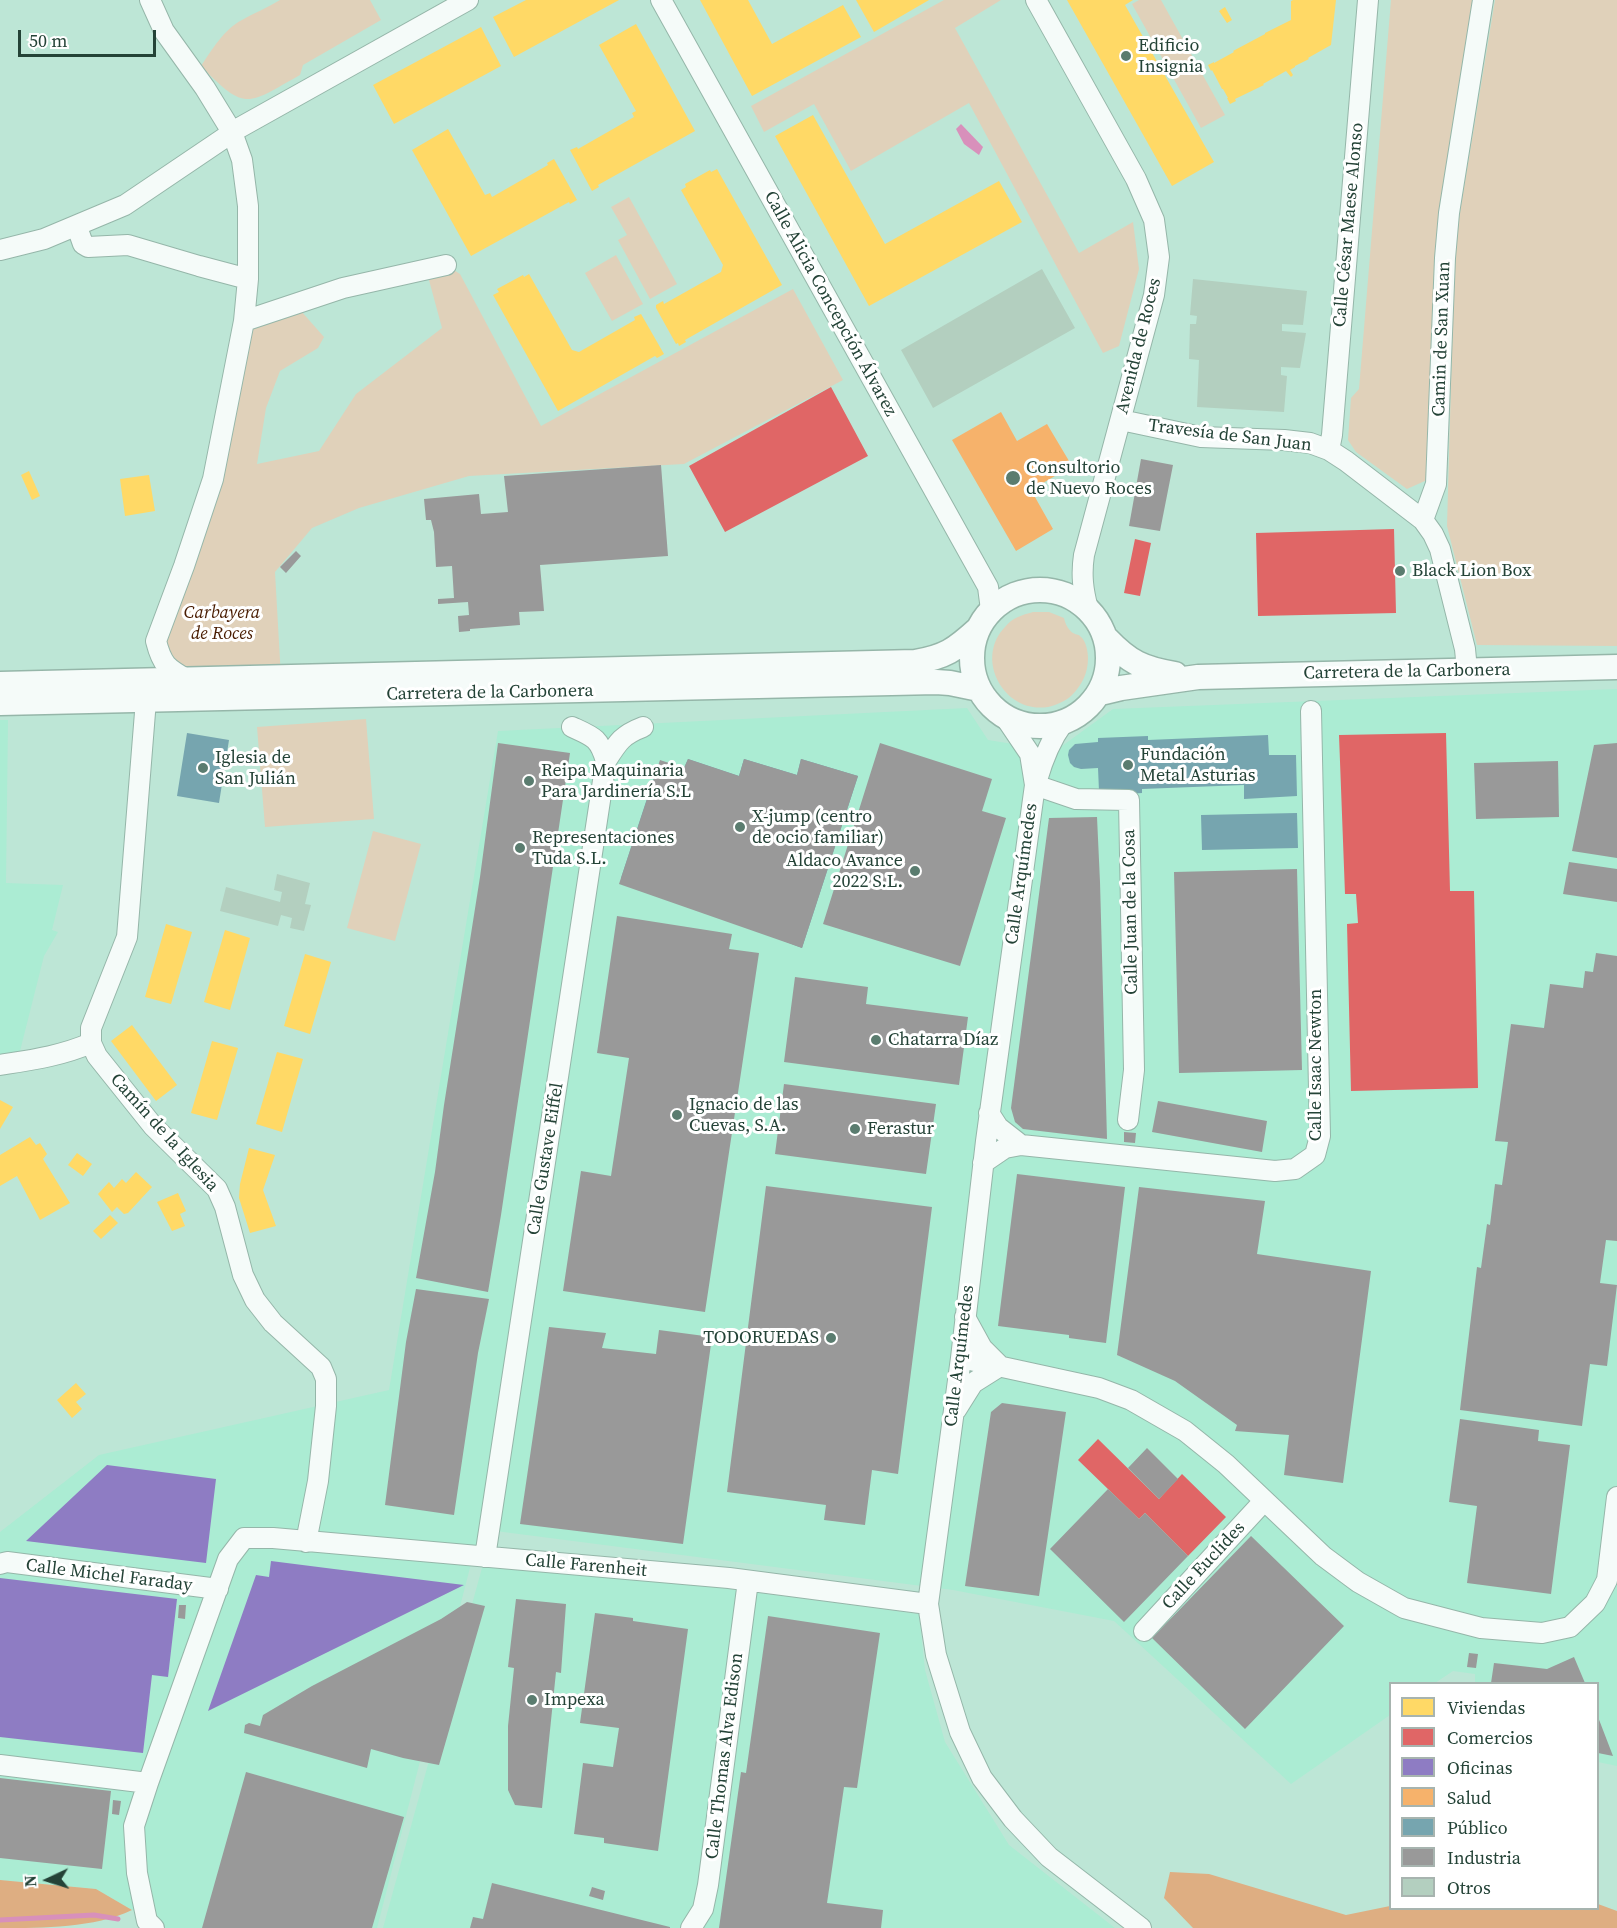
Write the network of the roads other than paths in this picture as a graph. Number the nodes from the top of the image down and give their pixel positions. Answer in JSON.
{"nodes":[{"id":1,"x":150,"y":0,"type":"edge"},
{"id":2,"x":468,"y":0,"type":"edge"},
{"id":3,"x":662,"y":0,"type":"edge"},
{"id":4,"x":1036,"y":0,"type":"edge"},
{"id":5,"x":1368,"y":0,"type":"edge"},
{"id":6,"x":1483,"y":0,"type":"edge"},
{"id":7,"x":232,"y":132,"type":"junction"},
{"id":8,"x":77,"y":226,"type":"junction"},
{"id":9,"x":0,"y":250,"type":"edge"},
{"id":10,"x":446,"y":265,"type":"dead end"},
{"id":11,"x":248,"y":279,"type":"junction"},
{"id":12,"x":244,"y":321,"type":"junction"},
{"id":13,"x":1121,"y":420,"type":"junction"},
{"id":14,"x":1329,"y":450,"type":"junction"},
{"id":15,"x":1423,"y":520,"type":"junction"},
{"id":16,"x":1088,"y":609,"type":"junction"},
{"id":17,"x":985,"y":620,"type":"junction"},
{"id":18,"x":1107,"y":639,"type":"junction"},
{"id":19,"x":1617,"y":667,"type":"edge"},
{"id":20,"x":1467,"y":670,"type":"junction"},
{"id":21,"x":1198,"y":677,"type":"junction"},
{"id":22,"x":188,"y":680,"type":"junction"},
{"id":23,"x":0,"y":684,"type":"edge"},
{"id":24,"x":979,"y":689,"type":"junction"},
{"id":25,"x":1100,"y":693,"type":"junction"},
{"id":26,"x":146,"y":700,"type":"junction"},
{"id":27,"x":0,"y":703,"type":"edge"},
{"id":28,"x":1311,"y":711,"type":"dead end"},
{"id":29,"x":1005,"y":717,"type":"junction"},
{"id":30,"x":1062,"y":723,"type":"junction"},
{"id":31,"x":572,"y":727,"type":"dead end"},
{"id":32,"x":643,"y":727,"type":"dead end"},
{"id":33,"x":606,"y":761,"type":"junction"},
{"id":34,"x":1035,"y":786,"type":"junction"},
{"id":35,"x":91,"y":1043,"type":"junction"},
{"id":36,"x":0,"y":1065,"type":"edge"},
{"id":37,"x":989,"y":1113,"type":"junction"},
{"id":38,"x":1128,"y":1120,"type":"dead end"},
{"id":39,"x":1021,"y":1144,"type":"junction"},
{"id":40,"x":983,"y":1163,"type":"junction"},
{"id":41,"x":965,"y":1317,"type":"junction"},
{"id":42,"x":961,"y":1358,"type":"junction"},
{"id":43,"x":1000,"y":1366,"type":"junction"},
{"id":44,"x":952,"y":1414,"type":"junction"},
{"id":45,"x":1617,"y":1497,"type":"edge"},
{"id":46,"x":1264,"y":1501,"type":"junction"},
{"id":47,"x":244,"y":1538,"type":"joint"},
{"id":48,"x":306,"y":1542,"type":"junction"},
{"id":49,"x":485,"y":1557,"type":"junction"},
{"id":50,"x":0,"y":1564,"type":"edge"},
{"id":51,"x":748,"y":1581,"type":"junction"},
{"id":52,"x":218,"y":1590,"type":"junction"},
{"id":53,"x":928,"y":1604,"type":"junction"},
{"id":54,"x":1144,"y":1631,"type":"dead end"},
{"id":55,"x":0,"y":1765,"type":"edge"},
{"id":56,"x":148,"y":1783,"type":"junction"},
{"id":57,"x":151,"y":1924,"type":"edge"},
{"id":58,"x":1131,"y":1925,"type":"edge"},
{"id":59,"x":691,"y":1928,"type":"edge"}],
"edges":[{"from":1,"to":7,"type":"street"},
{"from":2,"to":7,"type":"street"},
{"from":3,"to":17,"type":"street","name":"Calle Alicia Concepción Álvarez"},
{"from":4,"to":13,"type":"street","name":"Avenida de Roces"},
{"from":5,"to":14,"type":"street","name":"Calle César Maese Alonso"},
{"from":6,"to":15,"type":"street","name":"Camin de San Xuan"},
{"from":7,"to":8,"type":"street"},
{"from":7,"to":11,"type":"street"},
{"from":8,"to":9,"type":"street"},
{"from":8,"to":11,"type":"street"},
{"from":10,"to":12,"type":"street"},
{"from":11,"to":12,"type":"street"},
{"from":12,"to":22,"type":"street"},
{"from":13,"to":14,"type":"street","name":"Travesía de San Juan"},
{"from":13,"to":16,"type":"street","name":"Avenida de Roces"},
{"from":14,"to":15,"type":"street","name":"Travesía de San Juan"},
{"from":15,"to":20,"type":"street"},
{"from":16,"to":17,"type":"street"},
{"from":16,"to":18,"type":"street"},
{"from":17,"to":22,"type":"street","name":"Carretera de la Carbonera"},
{"from":17,"to":24,"type":"street"},
{"from":18,"to":21,"type":"street"},
{"from":18,"to":25,"type":"street"},
{"from":19,"to":20,"type":"street","name":"Carretera de la Carbonera"},
{"from":20,"to":21,"type":"street","name":"Carretera de la Carbonera"},
{"from":21,"to":25,"type":"street"},
{"from":22,"to":23,"type":"street"},
{"from":24,"to":26,"type":"street","name":"Carretera de la Carbonera"},
{"from":24,"to":29,"type":"street"},
{"from":25,"to":30,"type":"street"},
{"from":26,"to":27,"type":"street","name":"Carretera de la Carbonera"},
{"from":26,"to":35,"type":"street"},
{"from":28,"to":39,"type":"street","name":"Calle Isaac Newton"},
{"from":29,"to":30,"type":"street"},
{"from":29,"to":34,"type":"street","name":"Calle Arquímedes"},
{"from":30,"to":34,"type":"street"},
{"from":31,"to":33,"type":"street"},
{"from":32,"to":33,"type":"street","name":"Calle Gustave Eiffel"},
{"from":33,"to":49,"type":"street","name":"Calle Gustave Eiffel"},
{"from":34,"to":37,"type":"street","name":"Calle Arquímedes"},
{"from":34,"to":38,"type":"street","name":"Calle Juan de la Cosa"},
{"from":35,"to":36,"type":"street"},
{"from":35,"to":48,"type":"street","name":"Camín de la Iglesia"},
{"from":37,"to":39,"type":"street"},
{"from":37,"to":40,"type":"street","name":"Calle Arquímedes"},
{"from":39,"to":40,"type":"street","name":"Calle Isaac Newton"},
{"from":40,"to":41,"type":"street","name":"Calle Arquímedes"},
{"from":41,"to":42,"type":"street","name":"Calle Arquímedes"},
{"from":41,"to":43,"type":"street"},
{"from":42,"to":43,"type":"street"},
{"from":42,"to":44,"type":"street","name":"Calle Arquímedes"},
{"from":43,"to":44,"type":"street"},
{"from":43,"to":46,"type":"street"},
{"from":44,"to":53,"type":"street","name":"Calle Arquímedes"},
{"from":45,"to":46,"type":"street"},
{"from":46,"to":54,"type":"street","name":"Calle Euclides"},
{"from":47,"to":48,"type":"street","name":"Calle Farenheit"},
{"from":47,"to":52,"type":"street","name":"Calle Michel Faraday"},
{"from":48,"to":49,"type":"street","name":"Calle Farenheit"},
{"from":49,"to":51,"type":"street","name":"Calle Farenheit"},
{"from":50,"to":52,"type":"street","name":"Calle Michel Faraday"},
{"from":51,"to":53,"type":"street","name":"Calle Farenheit"},
{"from":51,"to":59,"type":"street","name":"Calle Thomas Alva Edison"},
{"from":52,"to":56,"type":"street","name":"Calle Michel Faraday"},
{"from":53,"to":58,"type":"street","name":"Calle Arquímedes"},
{"from":55,"to":56,"type":"street"},
{"from":56,"to":57,"type":"street","name":"Calle Michel Faraday"}]}
